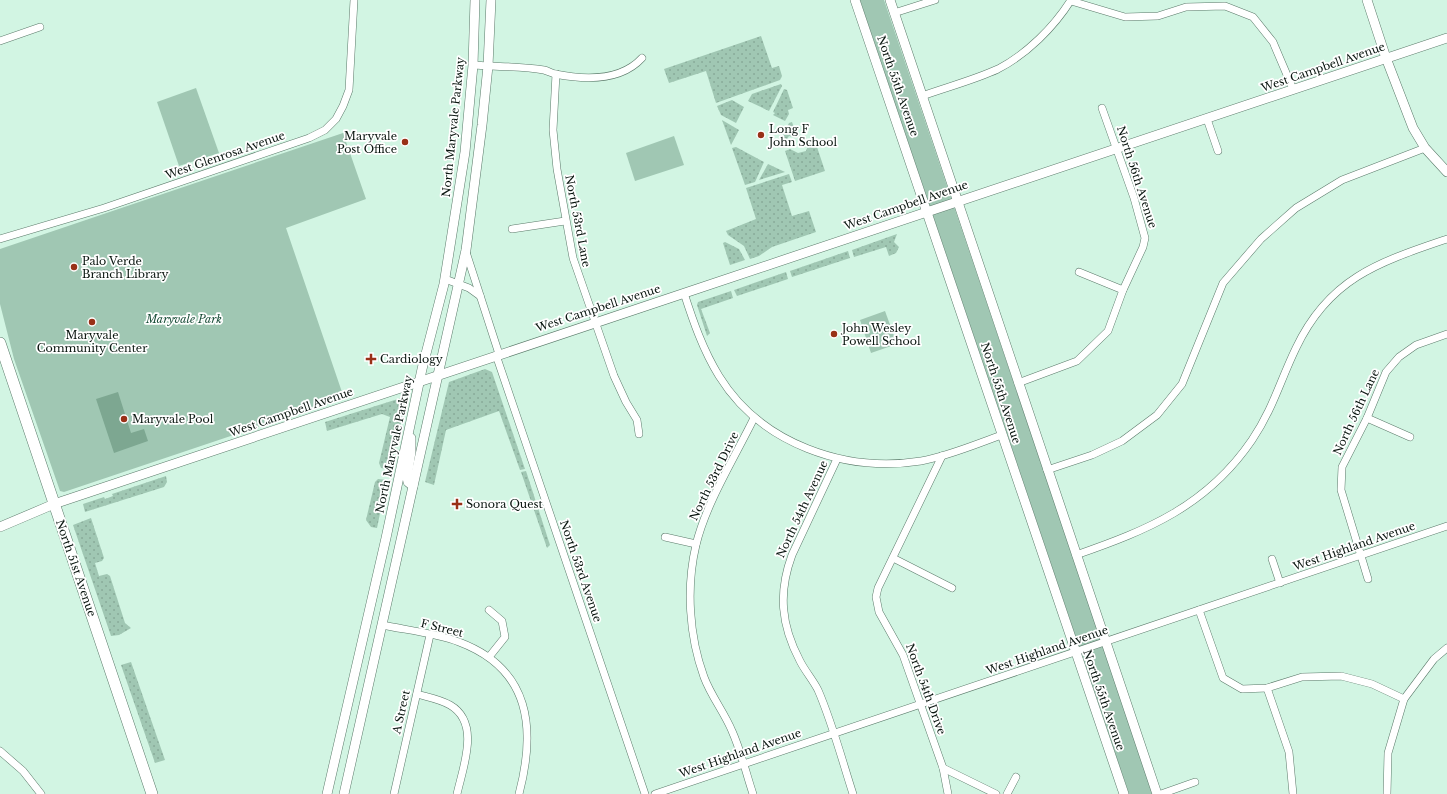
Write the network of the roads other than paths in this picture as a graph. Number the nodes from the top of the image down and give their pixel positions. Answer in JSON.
{"nodes":[{"id":1,"x":354,"y":0,"type":"edge"},
{"id":2,"x":475,"y":0,"type":"edge"},
{"id":3,"x":491,"y":0,"type":"edge"},
{"id":4,"x":855,"y":0,"type":"edge"},
{"id":5,"x":890,"y":0,"type":"edge"},
{"id":6,"x":935,"y":0,"type":"edge"},
{"id":7,"x":1071,"y":0,"type":"edge"},
{"id":8,"x":1367,"y":0,"type":"edge"},
{"id":9,"x":1186,"y":4,"type":"edge"},
{"id":10,"x":894,"y":13,"type":"junction"},
{"id":11,"x":40,"y":27,"type":"dead end"},
{"id":12,"x":1447,"y":38,"type":"edge"},
{"id":13,"x":0,"y":41,"type":"edge"},
{"id":14,"x":642,"y":58,"type":"dead end"},
{"id":15,"x":1386,"y":58,"type":"junction"},
{"id":16,"x":473,"y":65,"type":"junction"},
{"id":17,"x":488,"y":66,"type":"junction"},
{"id":18,"x":556,"y":74,"type":"junction"},
{"id":19,"x":1293,"y":89,"type":"junction"},
{"id":20,"x":922,"y":96,"type":"junction"},
{"id":21,"x":1102,"y":108,"type":"dead end"},
{"id":22,"x":1207,"y":119,"type":"junction"},
{"id":23,"x":1117,"y":148,"type":"junction"},
{"id":24,"x":1425,"y":148,"type":"junction"},
{"id":25,"x":1218,"y":151,"type":"dead end"},
{"id":26,"x":1447,"y":172,"type":"edge"},
{"id":27,"x":958,"y":201,"type":"junction"},
{"id":28,"x":928,"y":211,"type":"junction"},
{"id":29,"x":565,"y":221,"type":"junction"},
{"id":30,"x":512,"y":229,"type":"dead end"},
{"id":31,"x":0,"y":239,"type":"edge"},
{"id":32,"x":1447,"y":239,"type":"edge"},
{"id":33,"x":466,"y":250,"type":"junction"},
{"id":34,"x":1079,"y":272,"type":"dead end"},
{"id":35,"x":445,"y":279,"type":"junction"},
{"id":36,"x":459,"y":285,"type":"junction"},
{"id":37,"x":1123,"y":290,"type":"junction"},
{"id":38,"x":684,"y":292,"type":"junction"},
{"id":39,"x":480,"y":296,"type":"junction"},
{"id":40,"x":595,"y":322,"type":"junction"},
{"id":41,"x":1447,"y":334,"type":"edge"},
{"id":42,"x":0,"y":343,"type":"edge"},
{"id":43,"x":498,"y":355,"type":"junction"},
{"id":44,"x":438,"y":375,"type":"junction"},
{"id":45,"x":419,"y":381,"type":"junction"},
{"id":46,"x":1018,"y":383,"type":"junction"},
{"id":47,"x":754,"y":418,"type":"junction"},
{"id":48,"x":1366,"y":418,"type":"junction"},
{"id":49,"x":410,"y":425,"type":"junction"},
{"id":50,"x":639,"y":434,"type":"dead end"},
{"id":51,"x":1002,"y":435,"type":"junction"},
{"id":52,"x":1410,"y":437,"type":"dead end"},
{"id":53,"x":942,"y":456,"type":"junction"},
{"id":54,"x":838,"y":459,"type":"junction"},
{"id":55,"x":1047,"y":470,"type":"junction"},
{"id":56,"x":413,"y":486,"type":"junction"},
{"id":57,"x":54,"y":504,"type":"junction"},
{"id":58,"x":1447,"y":526,"type":"edge"},
{"id":59,"x":0,"y":527,"type":"edge"},
{"id":60,"x":403,"y":529,"type":"junction"},
{"id":61,"x":665,"y":537,"type":"dead end"},
{"id":62,"x":386,"y":538,"type":"junction"},
{"id":63,"x":696,"y":544,"type":"junction"},
{"id":64,"x":1076,"y":555,"type":"junction"},
{"id":65,"x":1361,"y":555,"type":"junction"},
{"id":66,"x":893,"y":558,"type":"junction"},
{"id":67,"x":1272,"y":559,"type":"dead end"},
{"id":68,"x":1368,"y":579,"type":"dead end"},
{"id":69,"x":1280,"y":583,"type":"junction"},
{"id":70,"x":952,"y":588,"type":"dead end"},
{"id":71,"x":489,"y":610,"type":"dead end"},
{"id":72,"x":1199,"y":610,"type":"junction"},
{"id":73,"x":382,"y":625,"type":"junction"},
{"id":74,"x":430,"y":635,"type":"junction"},
{"id":75,"x":1105,"y":642,"type":"junction"},
{"id":76,"x":1447,"y":648,"type":"edge"},
{"id":77,"x":1075,"y":652,"type":"junction"},
{"id":78,"x":489,"y":657,"type":"junction"},
{"id":79,"x":1267,"y":688,"type":"junction"},
{"id":80,"x":417,"y":694,"type":"junction"},
{"id":81,"x":1404,"y":699,"type":"junction"},
{"id":82,"x":920,"y":704,"type":"junction"},
{"id":83,"x":833,"y":734,"type":"junction"},
{"id":84,"x":0,"y":752,"type":"edge"},
{"id":85,"x":743,"y":764,"type":"junction"},
{"id":86,"x":943,"y":768,"type":"junction"},
{"id":87,"x":1016,"y":777,"type":"dead end"},
{"id":88,"x":1196,"y":782,"type":"dead end"},
{"id":89,"x":41,"y":794,"type":"edge"},
{"id":90,"x":152,"y":794,"type":"edge"},
{"id":91,"x":327,"y":794,"type":"edge"},
{"id":92,"x":344,"y":794,"type":"edge"},
{"id":93,"x":394,"y":794,"type":"edge"},
{"id":94,"x":457,"y":794,"type":"edge"},
{"id":95,"x":519,"y":794,"type":"edge"},
{"id":96,"x":645,"y":794,"type":"edge"},
{"id":97,"x":655,"y":794,"type":"edge"},
{"id":98,"x":754,"y":794,"type":"edge"},
{"id":99,"x":853,"y":794,"type":"edge"},
{"id":100,"x":948,"y":794,"type":"edge"},
{"id":101,"x":996,"y":794,"type":"edge"},
{"id":102,"x":1008,"y":794,"type":"edge"},
{"id":103,"x":1124,"y":794,"type":"edge"},
{"id":104,"x":1157,"y":794,"type":"edge"},
{"id":105,"x":1161,"y":794,"type":"edge"},
{"id":106,"x":1293,"y":794,"type":"edge"},
{"id":107,"x":1387,"y":794,"type":"edge"}],
"edges":[{"from":1,"to":31,"type":"street","name":"West Glenrosa Avenue"},
{"from":2,"to":16,"type":"street","name":"North Maryvale Parkway"},
{"from":3,"to":17,"type":"street"},
{"from":4,"to":28,"type":"street","name":"North 55th Avenue"},
{"from":5,"to":10,"type":"street","name":"North 55th Avenue"},
{"from":6,"to":10,"type":"street"},
{"from":7,"to":9,"type":"street"},
{"from":7,"to":20,"type":"street"},
{"from":8,"to":15,"type":"street"},
{"from":9,"to":19,"type":"street"},
{"from":10,"to":20,"type":"street","name":"North 55th Avenue"},
{"from":11,"to":13,"type":"street"},
{"from":12,"to":15,"type":"street","name":"West Campbell Avenue"},
{"from":14,"to":18,"type":"street"},
{"from":15,"to":19,"type":"street","name":"West Campbell Avenue"},
{"from":15,"to":24,"type":"street"},
{"from":16,"to":17,"type":"street"},
{"from":16,"to":35,"type":"street","name":"North Maryvale Parkway"},
{"from":17,"to":18,"type":"street"},
{"from":17,"to":33,"type":"street"},
{"from":18,"to":29,"type":"street","name":"North 53rd Lane"},
{"from":19,"to":22,"type":"street","name":"West Campbell Avenue"},
{"from":20,"to":27,"type":"street","name":"North 55th Avenue"},
{"from":21,"to":23,"type":"street","name":"North 56th Avenue"},
{"from":22,"to":23,"type":"street","name":"West Campbell Avenue"},
{"from":22,"to":25,"type":"street"},
{"from":23,"to":27,"type":"street","name":"West Campbell Avenue"},
{"from":23,"to":37,"type":"street","name":"North 56th Avenue"},
{"from":24,"to":26,"type":"street"},
{"from":24,"to":55,"type":"street"},
{"from":27,"to":28,"type":"street","name":"West Campbell Avenue"},
{"from":27,"to":46,"type":"street","name":"North 55th Avenue"},
{"from":28,"to":38,"type":"street","name":"West Campbell Avenue"},
{"from":28,"to":51,"type":"street","name":"North 55th Avenue"},
{"from":29,"to":30,"type":"street"},
{"from":29,"to":40,"type":"street","name":"North 53rd Lane"},
{"from":32,"to":64,"type":"street"},
{"from":33,"to":36,"type":"street"},
{"from":33,"to":39,"type":"street","name":"North 53rd Avenue"},
{"from":34,"to":37,"type":"street"},
{"from":35,"to":36,"type":"street"},
{"from":35,"to":45,"type":"street","name":"North Maryvale Parkway"},
{"from":36,"to":39,"type":"street"},
{"from":36,"to":44,"type":"street"},
{"from":37,"to":46,"type":"street","name":"North 56th Avenue"},
{"from":38,"to":40,"type":"street","name":"West Campbell Avenue"},
{"from":38,"to":47,"type":"street"},
{"from":39,"to":43,"type":"street","name":"North 53rd Avenue"},
{"from":40,"to":43,"type":"street","name":"West Campbell Avenue"},
{"from":40,"to":50,"type":"street","name":"North 53rd Lane"},
{"from":41,"to":48,"type":"street","name":"North 56th Lane"},
{"from":42,"to":57,"type":"main road","name":"North 51st Avenue"},
{"from":43,"to":44,"type":"street","name":"West Campbell Avenue"},
{"from":43,"to":96,"type":"street","name":"North 53rd Avenue"},
{"from":44,"to":45,"type":"street","name":"West Campbell Avenue"},
{"from":44,"to":56,"type":"street"},
{"from":45,"to":49,"type":"street","name":"North Maryvale Parkway"},
{"from":45,"to":57,"type":"street","name":"West Campbell Avenue"},
{"from":46,"to":55,"type":"street","name":"North 55th Avenue"},
{"from":47,"to":54,"type":"street"},
{"from":47,"to":63,"type":"street","name":"North 53rd Drive"},
{"from":48,"to":52,"type":"street"},
{"from":48,"to":65,"type":"street","name":"North 56th Lane"},
{"from":49,"to":56,"type":"street"},
{"from":49,"to":62,"type":"street","name":"North Maryvale Parkway"},
{"from":51,"to":53,"type":"street"},
{"from":51,"to":77,"type":"street","name":"North 55th Avenue"},
{"from":53,"to":54,"type":"street"},
{"from":53,"to":66,"type":"street","name":"North 54th Drive"},
{"from":54,"to":83,"type":"street","name":"North 54th Avenue"},
{"from":55,"to":64,"type":"street","name":"North 55th Avenue"},
{"from":56,"to":60,"type":"street"},
{"from":57,"to":59,"type":"street","name":"West Campbell Avenue"},
{"from":57,"to":90,"type":"main road","name":"North 51st Avenue"},
{"from":58,"to":65,"type":"street","name":"West Highland Avenue"},
{"from":60,"to":62,"type":"street"},
{"from":60,"to":73,"type":"street"},
{"from":61,"to":63,"type":"street"},
{"from":62,"to":91,"type":"street","name":"North Maryvale Parkway"},
{"from":63,"to":85,"type":"street","name":"North 53rd Drive"},
{"from":64,"to":75,"type":"street","name":"North 55th Avenue"},
{"from":65,"to":68,"type":"street","name":"North 56th Lane"},
{"from":65,"to":69,"type":"street","name":"West Highland Avenue"},
{"from":66,"to":70,"type":"street"},
{"from":66,"to":82,"type":"street","name":"North 54th Drive"},
{"from":67,"to":69,"type":"street"},
{"from":69,"to":72,"type":"street","name":"West Highland Avenue"},
{"from":71,"to":78,"type":"street"},
{"from":72,"to":75,"type":"street","name":"West Highland Avenue"},
{"from":72,"to":79,"type":"street"},
{"from":73,"to":74,"type":"street","name":"F Street"},
{"from":73,"to":92,"type":"street"},
{"from":74,"to":78,"type":"street","name":"F Street"},
{"from":74,"to":80,"type":"street","name":"A Street"},
{"from":75,"to":77,"type":"street","name":"West Highland Avenue"},
{"from":75,"to":104,"type":"street","name":"North 55th Avenue"},
{"from":76,"to":81,"type":"street"},
{"from":77,"to":82,"type":"street","name":"West Highland Avenue"},
{"from":77,"to":103,"type":"street","name":"North 55th Avenue"},
{"from":78,"to":95,"type":"street","name":"F Street"},
{"from":79,"to":81,"type":"street"},
{"from":79,"to":106,"type":"street"},
{"from":80,"to":93,"type":"street","name":"A Street"},
{"from":80,"to":94,"type":"street"},
{"from":81,"to":107,"type":"street"},
{"from":82,"to":83,"type":"street","name":"West Highland Avenue"},
{"from":82,"to":86,"type":"street","name":"North 54th Drive"},
{"from":83,"to":85,"type":"street","name":"West Highland Avenue"},
{"from":83,"to":99,"type":"street","name":"North 54th Avenue"},
{"from":84,"to":89,"type":"street"},
{"from":85,"to":97,"type":"street","name":"West Highland Avenue"},
{"from":85,"to":98,"type":"street","name":"North 53rd Drive"},
{"from":86,"to":100,"type":"street","name":"North 54th Drive"},
{"from":86,"to":101,"type":"street"},
{"from":87,"to":102,"type":"street"},
{"from":88,"to":105,"type":"street"}]}
